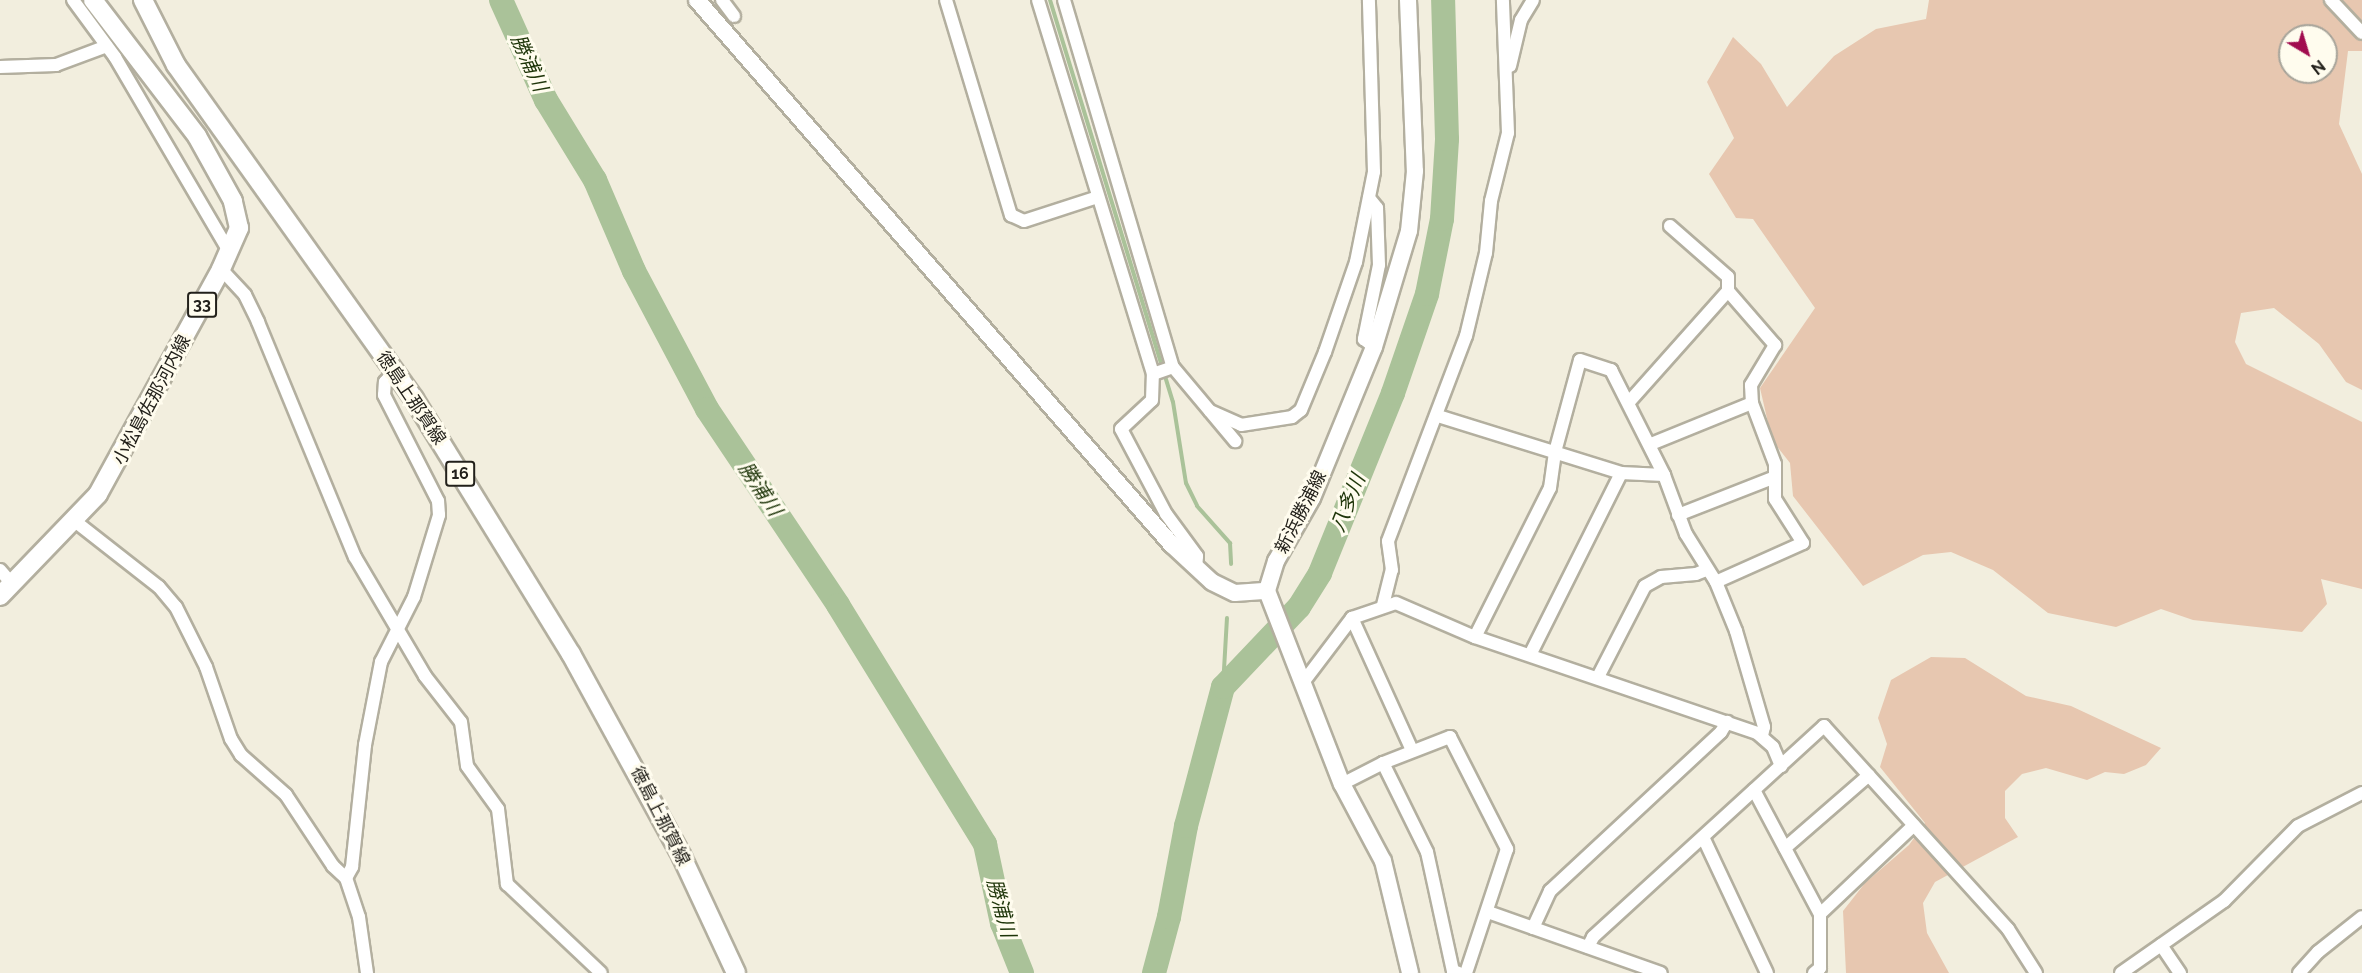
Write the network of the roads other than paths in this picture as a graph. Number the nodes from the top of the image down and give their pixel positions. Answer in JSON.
{"nodes":[{"id":1,"x":73,"y":0,"type":"edge"},
{"id":2,"x":93,"y":0,"type":"edge"},
{"id":3,"x":143,"y":0,"type":"edge"},
{"id":4,"x":700,"y":0,"type":"edge"},
{"id":5,"x":722,"y":0,"type":"edge"},
{"id":6,"x":946,"y":0,"type":"edge"},
{"id":7,"x":1038,"y":0,"type":"edge"},
{"id":8,"x":1064,"y":0,"type":"edge"},
{"id":9,"x":1369,"y":0,"type":"edge"},
{"id":10,"x":1408,"y":0,"type":"edge"},
{"id":11,"x":1503,"y":0,"type":"edge"},
{"id":12,"x":1533,"y":0,"type":"edge"},
{"id":13,"x":2331,"y":0,"type":"edge"},
{"id":14,"x":734,"y":16,"type":"dead end"},
{"id":15,"x":2362,"y":33,"type":"edge"},
{"id":16,"x":107,"y":46,"type":"junction"},
{"id":17,"x":0,"y":67,"type":"edge"},
{"id":18,"x":1506,"y":69,"type":"junction"},
{"id":19,"x":1098,"y":197,"type":"junction"},
{"id":20,"x":1369,"y":198,"type":"junction"},
{"id":21,"x":1670,"y":226,"type":"dead end"},
{"id":22,"x":230,"y":253,"type":"junction"},
{"id":23,"x":221,"y":269,"type":"junction"},
{"id":24,"x":1728,"y":291,"type":"junction"},
{"id":25,"x":1374,"y":346,"type":"junction"},
{"id":26,"x":1171,"y":368,"type":"junction"},
{"id":27,"x":395,"y":371,"type":"junction"},
{"id":28,"x":1154,"y":373,"type":"junction"},
{"id":29,"x":1629,"y":402,"type":"junction"},
{"id":30,"x":1752,"y":403,"type":"junction"},
{"id":31,"x":1210,"y":411,"type":"junction"},
{"id":32,"x":1438,"y":416,"type":"junction"},
{"id":33,"x":1235,"y":441,"type":"dead end"},
{"id":34,"x":1651,"y":444,"type":"junction"},
{"id":35,"x":1555,"y":452,"type":"junction"},
{"id":36,"x":1622,"y":473,"type":"junction"},
{"id":37,"x":1664,"y":475,"type":"junction"},
{"id":38,"x":1774,"y":477,"type":"junction"},
{"id":39,"x":1678,"y":515,"type":"junction"},
{"id":40,"x":75,"y":522,"type":"junction"},
{"id":41,"x":1196,"y":568,"type":"junction"},
{"id":42,"x":1706,"y":570,"type":"junction"},
{"id":43,"x":1716,"y":582,"type":"junction"},
{"id":44,"x":4,"y":584,"type":"edge"},
{"id":45,"x":1267,"y":595,"type":"junction"},
{"id":46,"x":1383,"y":605,"type":"junction"},
{"id":47,"x":1352,"y":618,"type":"junction"},
{"id":48,"x":397,"y":630,"type":"junction"},
{"id":49,"x":1475,"y":637,"type":"junction"},
{"id":50,"x":1530,"y":655,"type":"junction"},
{"id":51,"x":1598,"y":677,"type":"junction"},
{"id":52,"x":1300,"y":679,"type":"junction"},
{"id":53,"x":1727,"y":722,"type":"junction"},
{"id":54,"x":1761,"y":736,"type":"junction"},
{"id":55,"x":1412,"y":750,"type":"junction"},
{"id":56,"x":1383,"y":763,"type":"junction"},
{"id":57,"x":1781,"y":765,"type":"junction"},
{"id":58,"x":1869,"y":775,"type":"junction"},
{"id":59,"x":1342,"y":784,"type":"junction"},
{"id":60,"x":1754,"y":790,"type":"junction"},
{"id":61,"x":2362,"y":793,"type":"edge"},
{"id":62,"x":1914,"y":825,"type":"junction"},
{"id":63,"x":1703,"y":837,"type":"junction"},
{"id":64,"x":1785,"y":848,"type":"junction"},
{"id":65,"x":346,"y":878,"type":"junction"},
{"id":66,"x":1488,"y":912,"type":"junction"},
{"id":67,"x":1820,"y":914,"type":"junction"},
{"id":68,"x":2362,"y":917,"type":"edge"},
{"id":69,"x":1533,"y":928,"type":"junction"},
{"id":70,"x":2161,"y":945,"type":"junction"},
{"id":71,"x":1588,"y":947,"type":"junction"},
{"id":72,"x":366,"y":973,"type":"edge"},
{"id":73,"x":601,"y":973,"type":"edge"},
{"id":74,"x":736,"y":973,"type":"edge"},
{"id":75,"x":1410,"y":973,"type":"edge"},
{"id":76,"x":1459,"y":973,"type":"edge"},
{"id":77,"x":1466,"y":973,"type":"edge"},
{"id":78,"x":1661,"y":973,"type":"edge"},
{"id":79,"x":1767,"y":973,"type":"edge"},
{"id":80,"x":1814,"y":973,"type":"edge"},
{"id":81,"x":2036,"y":973,"type":"edge"},
{"id":82,"x":2121,"y":973,"type":"edge"},
{"id":83,"x":2180,"y":973,"type":"edge"},
{"id":84,"x":2299,"y":973,"type":"edge"}],
"edges":[{"from":1,"to":16,"type":"street"},
{"from":2,"to":22,"type":"main road","name":"小松島佐那河内線","number":"33"},
{"from":3,"to":27,"type":"main road","name":"徳島上那賀線","number":"16"},
{"from":4,"to":41,"type":"main road"},
{"from":5,"to":14,"type":"street"},
{"from":6,"to":19,"type":"street"},
{"from":7,"to":19,"type":"street"},
{"from":8,"to":26,"type":"street"},
{"from":9,"to":20,"type":"street"},
{"from":10,"to":25,"type":"main road","name":"新浜勝浦線"},
{"from":11,"to":18,"type":"street"},
{"from":12,"to":18,"type":"street"},
{"from":13,"to":15,"type":"street"},
{"from":16,"to":17,"type":"street"},
{"from":16,"to":22,"type":"street"},
{"from":18,"to":32,"type":"street"},
{"from":19,"to":28,"type":"street"},
{"from":20,"to":25,"type":"street"},
{"from":20,"to":31,"type":"street"},
{"from":21,"to":24,"type":"street"},
{"from":22,"to":23,"type":"main road","name":"小松島佐那河内線","number":"33"},
{"from":23,"to":40,"type":"main road","name":"小松島佐那河内線","number":"33"},
{"from":23,"to":48,"type":"street"},
{"from":24,"to":29,"type":"street"},
{"from":24,"to":30,"type":"street"},
{"from":25,"to":45,"type":"main road","name":"新浜勝浦線"},
{"from":26,"to":28,"type":"street"},
{"from":26,"to":31,"type":"street"},
{"from":27,"to":48,"type":"street"},
{"from":27,"to":74,"type":"main road","name":"徳島上那賀線","number":"16"},
{"from":28,"to":41,"type":"street"},
{"from":29,"to":34,"type":"street"},
{"from":29,"to":35,"type":"street"},
{"from":30,"to":34,"type":"street"},
{"from":30,"to":38,"type":"street"},
{"from":31,"to":33,"type":"street"},
{"from":32,"to":35,"type":"street"},
{"from":32,"to":46,"type":"street"},
{"from":34,"to":37,"type":"street"},
{"from":35,"to":36,"type":"street"},
{"from":35,"to":49,"type":"street"},
{"from":36,"to":37,"type":"street"},
{"from":36,"to":50,"type":"street"},
{"from":37,"to":39,"type":"street"},
{"from":38,"to":39,"type":"street"},
{"from":38,"to":43,"type":"street"},
{"from":39,"to":42,"type":"street"},
{"from":40,"to":44,"type":"main road","name":"小松島佐那河内線","number":"33"},
{"from":40,"to":65,"type":"street"},
{"from":41,"to":45,"type":"main road"},
{"from":42,"to":43,"type":"street"},
{"from":42,"to":51,"type":"street"},
{"from":43,"to":54,"type":"street"},
{"from":45,"to":52,"type":"main road"},
{"from":46,"to":47,"type":"street"},
{"from":46,"to":49,"type":"street"},
{"from":47,"to":52,"type":"street"},
{"from":47,"to":55,"type":"street"},
{"from":48,"to":65,"type":"street"},
{"from":48,"to":73,"type":"street"},
{"from":49,"to":50,"type":"street"},
{"from":50,"to":51,"type":"street"},
{"from":51,"to":53,"type":"street"},
{"from":52,"to":59,"type":"main road"},
{"from":53,"to":54,"type":"street"},
{"from":53,"to":69,"type":"street"},
{"from":54,"to":57,"type":"street"},
{"from":55,"to":56,"type":"street"},
{"from":55,"to":66,"type":"street"},
{"from":56,"to":59,"type":"street"},
{"from":56,"to":76,"type":"street"},
{"from":57,"to":58,"type":"street"},
{"from":57,"to":60,"type":"street"},
{"from":58,"to":62,"type":"street"},
{"from":58,"to":64,"type":"street"},
{"from":59,"to":75,"type":"main road"},
{"from":60,"to":63,"type":"street"},
{"from":60,"to":64,"type":"street"},
{"from":61,"to":70,"type":"street"},
{"from":62,"to":67,"type":"street"},
{"from":62,"to":81,"type":"street"},
{"from":63,"to":71,"type":"street"},
{"from":63,"to":79,"type":"street"},
{"from":64,"to":67,"type":"street"},
{"from":65,"to":72,"type":"street"},
{"from":66,"to":69,"type":"street"},
{"from":66,"to":77,"type":"street"},
{"from":67,"to":80,"type":"street"},
{"from":68,"to":84,"type":"street"},
{"from":69,"to":71,"type":"street"},
{"from":70,"to":82,"type":"street"},
{"from":70,"to":83,"type":"street"},
{"from":71,"to":78,"type":"street"}]}
